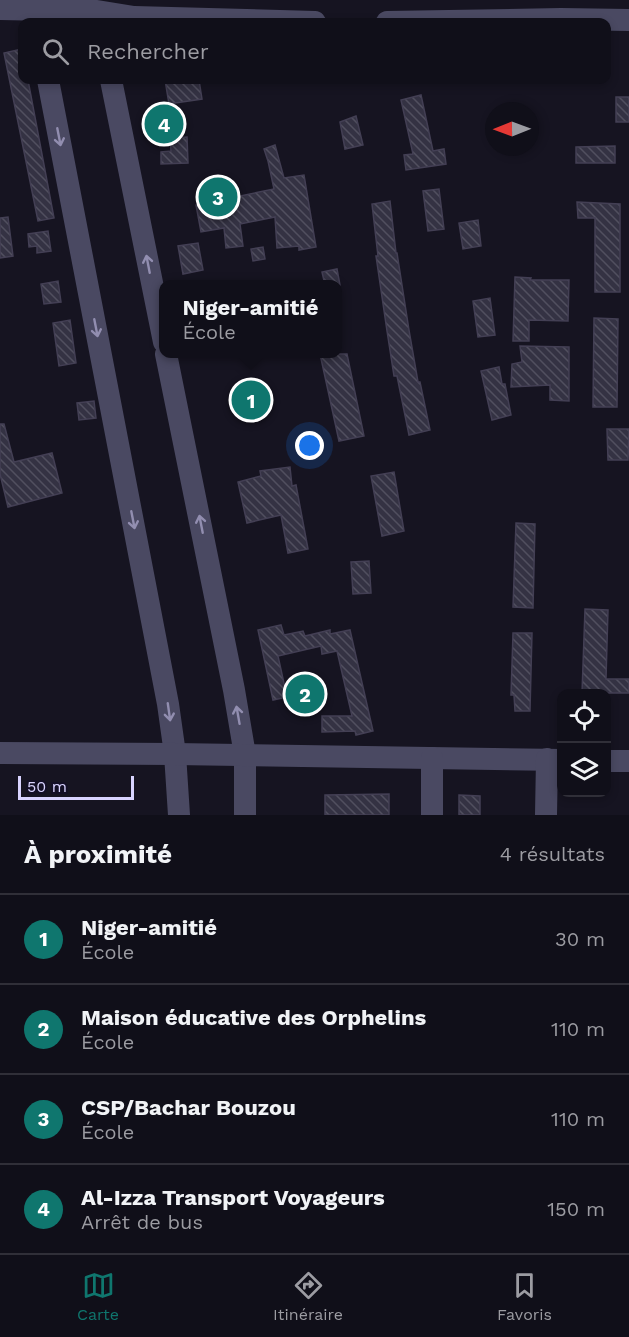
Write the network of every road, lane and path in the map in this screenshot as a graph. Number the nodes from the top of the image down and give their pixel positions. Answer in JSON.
{"nodes":[{"id":1,"x":0,"y":9,"type":"edge"},
{"id":2,"x":561,"y":9,"type":"edge"},
{"id":3,"x":35,"y":11,"type":"edge"},
{"id":4,"x":97,"y":11,"type":"edge"},
{"id":5,"x":170,"y":18,"type":"edge"},
{"id":6,"x":441,"y":18,"type":"edge"},
{"id":7,"x":629,"y":20,"type":"edge"},
{"id":8,"x":49,"y":84,"type":"edge"},
{"id":9,"x":112,"y":84,"type":"edge"},
{"id":10,"x":159,"y":317,"type":"edge"},
{"id":11,"x":167,"y":358,"type":"edge"},
{"id":12,"x":0,"y":753,"type":"edge"},
{"id":13,"x":175,"y":754,"type":"junction"},
{"id":14,"x":245,"y":755,"type":"junction"},
{"id":15,"x":432,"y":758,"type":"junction"},
{"id":16,"x":554,"y":759,"type":"edge"},
{"id":17,"x":611,"y":760,"type":"edge"},
{"id":18,"x":629,"y":761,"type":"edge"},
{"id":19,"x":179,"y":815,"type":"edge"},
{"id":20,"x":245,"y":815,"type":"edge"},
{"id":21,"x":432,"y":815,"type":"edge"},
{"id":22,"x":546,"y":815,"type":"edge"}],
"edges":[{"from":1,"to":3,"type":"street"},
{"from":2,"to":6,"type":"street"},
{"from":2,"to":7,"type":"street"},
{"from":3,"to":4,"type":"street"},
{"from":4,"to":5,"type":"street"},
{"from":8,"to":13,"type":"street","one_way":true},
{"from":10,"to":9,"type":"street","one_way":true},
{"from":14,"to":11,"type":"street","one_way":true},
{"from":12,"to":13,"type":"street"},
{"from":13,"to":14,"type":"street"},
{"from":13,"to":19,"type":"street"},
{"from":14,"to":15,"type":"street"},
{"from":14,"to":20,"type":"street"},
{"from":15,"to":16,"type":"street"},
{"from":15,"to":21,"type":"street"},
{"from":16,"to":22,"type":"street"},
{"from":17,"to":18,"type":"street"}]}
